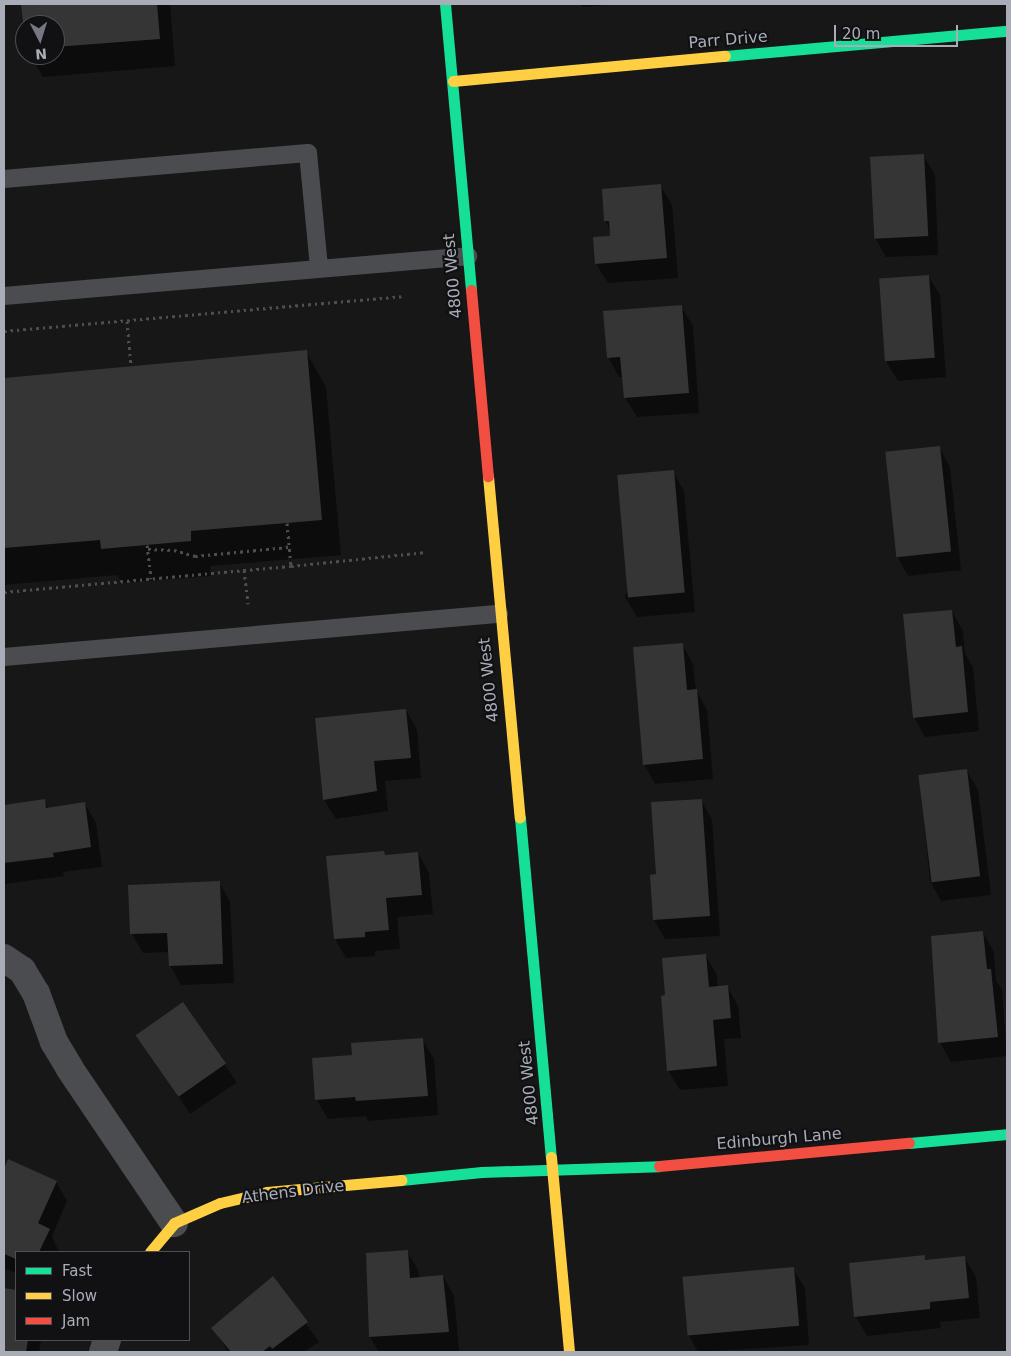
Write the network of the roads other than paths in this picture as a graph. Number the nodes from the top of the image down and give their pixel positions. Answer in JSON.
{"nodes":[{"id":1,"x":445,"y":4,"type":"edge"},
{"id":2,"x":1007,"y":31,"type":"edge"},
{"id":3,"x":453,"y":81,"type":"junction"},
{"id":4,"x":4,"y":180,"type":"edge"},
{"id":5,"x":468,"y":256,"type":"junction"},
{"id":6,"x":318,"y":268,"type":"junction"},
{"id":7,"x":4,"y":296,"type":"edge"},
{"id":8,"x":499,"y":614,"type":"junction"},
{"id":9,"x":4,"y":657,"type":"edge"},
{"id":10,"x":4,"y":958,"type":"edge"},
{"id":11,"x":1007,"y":1134,"type":"edge"},
{"id":12,"x":554,"y":1171,"type":"junction"},
{"id":13,"x":174,"y":1222,"type":"junction"},
{"id":14,"x":151,"y":1251,"type":"edge"},
{"id":15,"x":569,"y":1352,"type":"edge"}],
"edges":[{"from":1,"to":3,"type":"street","name":"4800 West"},
{"from":2,"to":3,"type":"street","name":"Parr Drive"},
{"from":3,"to":5,"type":"street","name":"4800 West"},
{"from":4,"to":6,"type":"lane"},
{"from":5,"to":6,"type":"lane"},
{"from":5,"to":8,"type":"street","name":"4800 West"},
{"from":6,"to":7,"type":"lane"},
{"from":8,"to":9,"type":"lane"},
{"from":8,"to":12,"type":"street","name":"4800 West"},
{"from":10,"to":13,"type":"street"},
{"from":11,"to":12,"type":"street","name":"Edinburgh Lane"},
{"from":12,"to":13,"type":"street","name":"Athens Drive"},
{"from":12,"to":15,"type":"street","name":"4800 West"},
{"from":13,"to":14,"type":"street"}]}
